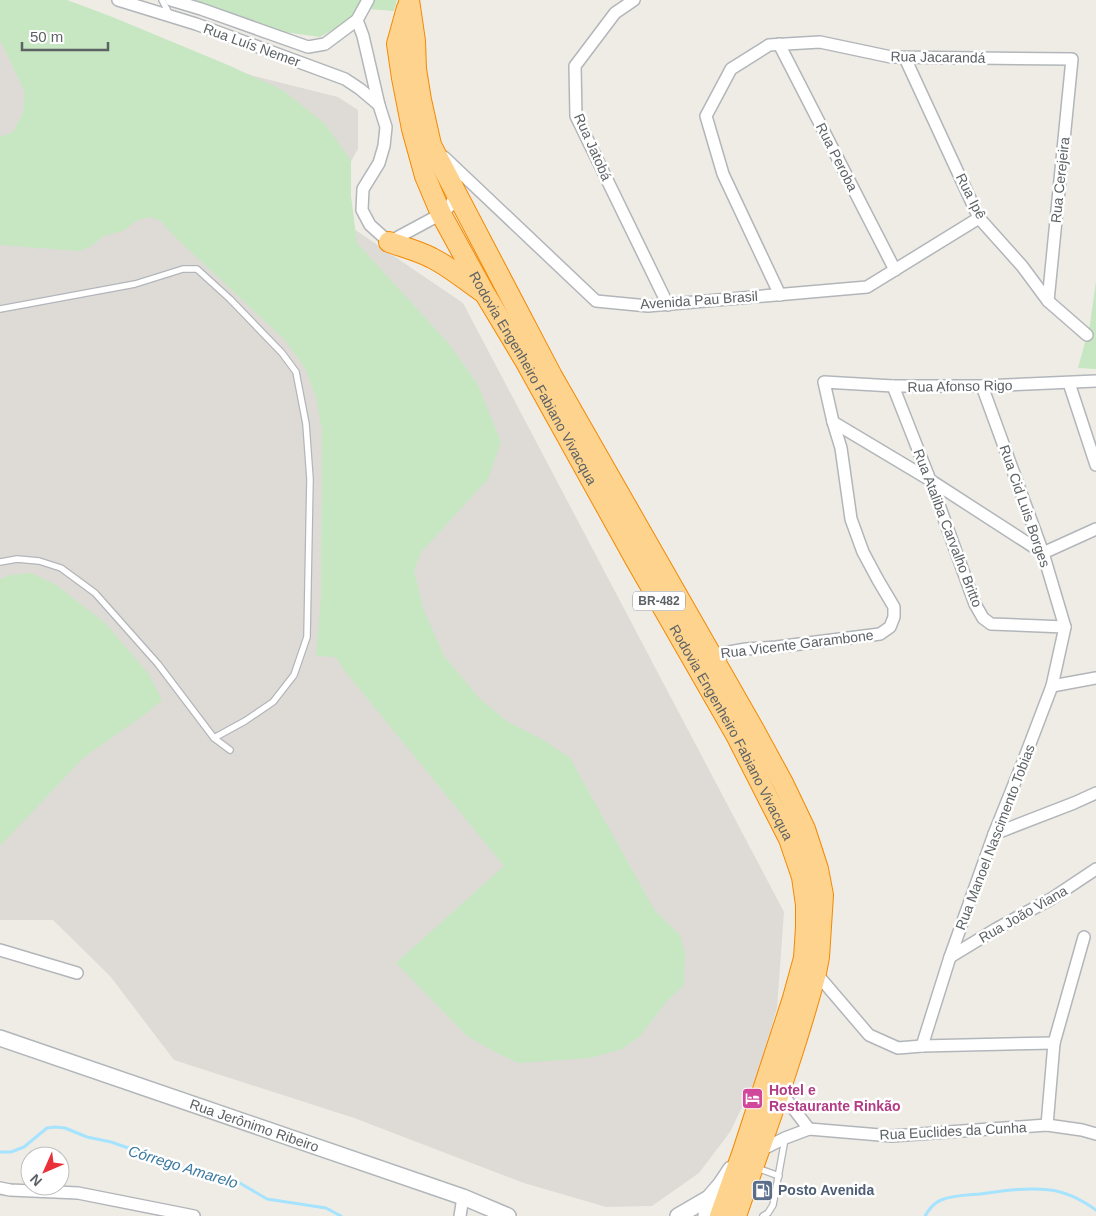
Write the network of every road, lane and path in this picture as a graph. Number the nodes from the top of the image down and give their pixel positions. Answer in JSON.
{"nodes":[{"id":1,"x":118,"y":0,"type":"edge"},
{"id":2,"x":162,"y":0,"type":"edge"},
{"id":3,"x":171,"y":0,"type":"edge"},
{"id":4,"x":368,"y":0,"type":"edge"},
{"id":5,"x":634,"y":0,"type":"edge"},
{"id":6,"x":409,"y":1,"type":"edge"},
{"id":7,"x":170,"y":15,"type":"junction"},
{"id":8,"x":356,"y":20,"type":"junction"},
{"id":9,"x":779,"y":44,"type":"junction"},
{"id":10,"x":905,"y":58,"type":"junction"},
{"id":11,"x":1072,"y":59,"type":"joint"},
{"id":12,"x":379,"y":105,"type":"junction"},
{"id":13,"x":431,"y":145,"type":"junction"},
{"id":14,"x":456,"y":194,"type":"junction"},
{"id":15,"x":441,"y":214,"type":"junction"},
{"id":16,"x":979,"y":218,"type":"junction"},
{"id":17,"x":389,"y":242,"type":"junction"},
{"id":18,"x":895,"y":270,"type":"junction"},
{"id":19,"x":486,"y":294,"type":"junction"},
{"id":20,"x":780,"y":295,"type":"junction"},
{"id":21,"x":1048,"y":301,"type":"junction"},
{"id":22,"x":668,"y":305,"type":"junction"},
{"id":23,"x":0,"y":309,"type":"edge"},
{"id":24,"x":1087,"y":335,"type":"dead end"},
{"id":25,"x":524,"y":359,"type":"junction"},
{"id":26,"x":552,"y":376,"type":"junction"},
{"id":27,"x":1096,"y":381,"type":"edge"},
{"id":28,"x":824,"y":382,"type":"joint"},
{"id":29,"x":1069,"y":383,"type":"junction"},
{"id":30,"x":893,"y":386,"type":"junction"},
{"id":31,"x":982,"y":386,"type":"junction"},
{"id":32,"x":833,"y":422,"type":"junction"},
{"id":33,"x":1096,"y":465,"type":"edge"},
{"id":34,"x":930,"y":480,"type":"junction"},
{"id":35,"x":1096,"y":528,"type":"edge"},
{"id":36,"x":1043,"y":554,"type":"junction"},
{"id":37,"x":644,"y":555,"type":"junction"},
{"id":38,"x":0,"y":562,"type":"edge"},
{"id":39,"x":1065,"y":627,"type":"junction"},
{"id":40,"x":712,"y":655,"type":"junction"},
{"id":41,"x":1096,"y":678,"type":"edge"},
{"id":42,"x":1052,"y":686,"type":"junction"},
{"id":43,"x":745,"y":732,"type":"junction"},
{"id":44,"x":214,"y":738,"type":"junction"},
{"id":45,"x":230,"y":750,"type":"dead end"},
{"id":46,"x":1096,"y":793,"type":"edge"},
{"id":47,"x":994,"y":834,"type":"junction"},
{"id":48,"x":1096,"y":869,"type":"edge"},
{"id":49,"x":1084,"y":937,"type":"dead end"},
{"id":50,"x":0,"y":950,"type":"edge"},
{"id":51,"x":950,"y":957,"type":"junction"},
{"id":52,"x":77,"y":973,"type":"dead end"},
{"id":53,"x":816,"y":973,"type":"junction"},
{"id":54,"x":0,"y":1038,"type":"edge"},
{"id":55,"x":1054,"y":1043,"type":"junction"},
{"id":56,"x":922,"y":1046,"type":"junction"},
{"id":57,"x":780,"y":1091,"type":"junction"},
{"id":58,"x":1046,"y":1125,"type":"junction"},
{"id":59,"x":809,"y":1129,"type":"junction"},
{"id":60,"x":1096,"y":1134,"type":"edge"},
{"id":61,"x":785,"y":1138,"type":"junction"},
{"id":62,"x":751,"y":1157,"type":"junction"},
{"id":63,"x":779,"y":1176,"type":"junction"},
{"id":64,"x":0,"y":1188,"type":"edge"},
{"id":65,"x":463,"y":1197,"type":"junction"},
{"id":66,"x":709,"y":1198,"type":"junction"},
{"id":67,"x":194,"y":1216,"type":"edge"},
{"id":68,"x":460,"y":1216,"type":"edge"},
{"id":69,"x":508,"y":1216,"type":"edge"},
{"id":70,"x":678,"y":1216,"type":"edge"},
{"id":71,"x":706,"y":1216,"type":"edge"},
{"id":72,"x":720,"y":1216,"type":"edge"},
{"id":73,"x":736,"y":1216,"type":"edge"},
{"id":74,"x":763,"y":1216,"type":"edge"}],
"edges":[{"from":1,"to":7,"type":"street","name":"Rua Luís Nemer"},
{"from":2,"to":7,"type":"lane"},
{"from":3,"to":8,"type":"street","name":"Rua Luís Nemer"},
{"from":4,"to":8,"type":"street"},
{"from":5,"to":22,"type":"street","name":"Rua Jatobá"},
{"from":6,"to":13,"type":"highway","name":"Rodovia Engenheiro Fabiano Vivacqua","number":"BR-482"},
{"from":6,"to":15,"type":"highway","name":"Rodovia Engenheiro Fabiano Vivacqua","number":"BR-482"},
{"from":7,"to":12,"type":"street","name":"Rua Luís Nemer"},
{"from":8,"to":12,"type":"street"},
{"from":9,"to":10,"type":"street","name":"Rua Jacarandá"},
{"from":9,"to":18,"type":"street","name":"Rua Peroba"},
{"from":9,"to":20,"type":"street","name":"Rua Jacarandá"},
{"from":10,"to":11,"type":"street","name":"Rua Jacarandá"},
{"from":10,"to":16,"type":"street","name":"Rua Ipê"},
{"from":11,"to":21,"type":"street","name":"Rua Cerejeira"},
{"from":12,"to":17,"type":"street"},
{"from":13,"to":14,"type":"highway","name":"Rodovia Engenheiro Fabiano Vivacqua","number":"BR-482"},
{"from":13,"to":22,"type":"street","name":"Avenida Pau Brasil"},
{"from":14,"to":15,"type":"street"},
{"from":14,"to":26,"type":"highway","name":"Rodovia Engenheiro Fabiano Vivacqua","number":"BR-482"},
{"from":15,"to":17,"type":"street"},
{"from":15,"to":19,"type":"highway","name":"Rodovia Engenheiro Fabiano Vivacqua","number":"BR-482"},
{"from":16,"to":18,"type":"street","name":"Avenida Pau Brasil"},
{"from":16,"to":21,"type":"street","name":"Rua Ipê"},
{"from":17,"to":19,"type":"highway"},
{"from":18,"to":20,"type":"street","name":"Avenida Pau Brasil"},
{"from":19,"to":25,"type":"highway","name":"Rodovia Engenheiro Fabiano Vivacqua","number":"BR-482"},
{"from":20,"to":22,"type":"street","name":"Avenida Pau Brasil"},
{"from":21,"to":24,"type":"street","name":"Rua Ipê"},
{"from":23,"to":44,"type":"lane"},
{"from":25,"to":26,"type":"highway"},
{"from":25,"to":37,"type":"highway","name":"Rodovia Engenheiro Fabiano Vivacqua","number":"BR-482"},
{"from":26,"to":37,"type":"highway","name":"Rodovia Engenheiro Fabiano Vivacqua","number":"BR-482"},
{"from":27,"to":29,"type":"street","name":"Rua Afonso Rigo"},
{"from":28,"to":30,"type":"street","name":"Rua Afonso Rigo"},
{"from":28,"to":32,"type":"street","name":"Rua Vicente Garambone"},
{"from":29,"to":31,"type":"street","name":"Rua Afonso Rigo"},
{"from":29,"to":33,"type":"street"},
{"from":30,"to":31,"type":"street","name":"Rua Afonso Rigo"},
{"from":30,"to":34,"type":"street","name":"Rua Ataliba Carvalho Britto"},
{"from":31,"to":36,"type":"street","name":"Rua Cid Luis Borges"},
{"from":32,"to":34,"type":"street"},
{"from":32,"to":40,"type":"street","name":"Rua Vicente Garambone"},
{"from":34,"to":36,"type":"street"},
{"from":34,"to":39,"type":"street","name":"Rua Ataliba Carvalho Britto"},
{"from":35,"to":36,"type":"street"},
{"from":36,"to":39,"type":"street","name":"Rua Cid Luis Borges"},
{"from":37,"to":40,"type":"highway","name":"Rodovia Engenheiro Fabiano Vivacqua","number":"BR-482"},
{"from":37,"to":43,"type":"highway","name":"Rodovia Engenheiro Fabiano Vivacqua","number":"BR-482"},
{"from":38,"to":44,"type":"lane"},
{"from":39,"to":42,"type":"street","name":"Rua Manoel Nascimento Tobias"},
{"from":40,"to":43,"type":"highway","name":"Rodovia Engenheiro Fabiano Vivacqua","number":"BR-482"},
{"from":41,"to":42,"type":"street"},
{"from":42,"to":47,"type":"street","name":"Rua Manoel Nascimento Tobias"},
{"from":43,"to":53,"type":"highway","name":"Rodovia Engenheiro Fabiano Vivacqua","number":"BR-482"},
{"from":43,"to":62,"type":"highway","name":"Rodovia Engenheiro Fabiano Vivacqua","number":"BR-482"},
{"from":44,"to":45,"type":"lane"},
{"from":46,"to":47,"type":"street"},
{"from":47,"to":51,"type":"street","name":"Rua Manoel Nascimento Tobias"},
{"from":48,"to":51,"type":"street","name":"Rua João Viana"},
{"from":49,"to":55,"type":"street"},
{"from":50,"to":52,"type":"street"},
{"from":51,"to":56,"type":"street","name":"Rua Manoel Nascimento Tobias"},
{"from":53,"to":56,"type":"street"},
{"from":53,"to":57,"type":"highway","name":"Rodovia Engenheiro Fabiano Vivacqua","number":"BR-482"},
{"from":54,"to":65,"type":"street","name":"Rua Jerônimo Ribeiro"},
{"from":55,"to":56,"type":"street"},
{"from":55,"to":58,"type":"street"},
{"from":57,"to":59,"type":"street"},
{"from":57,"to":62,"type":"highway","name":"Rodovia Engenheiro Fabiano Vivacqua","number":"BR-482"},
{"from":58,"to":59,"type":"street","name":"Rua Euclides da Cunha"},
{"from":58,"to":60,"type":"street","name":"Rua Euclides da Cunha"},
{"from":59,"to":61,"type":"street","name":"Rua Euclides da Cunha"},
{"from":61,"to":62,"type":"street","name":"Rua Euclides da Cunha"},
{"from":61,"to":63,"type":"lane"},
{"from":62,"to":63,"type":"lane"},
{"from":62,"to":66,"type":"street"},
{"from":62,"to":72,"type":"highway","name":"Rodovia Engenheiro Fabiano Vivacqua","number":"BR-482"},
{"from":62,"to":73,"type":"highway","name":"Rodovia Engenheiro Fabiano Vivacqua","number":"BR-482"},
{"from":63,"to":74,"type":"lane"},
{"from":64,"to":67,"type":"street"},
{"from":65,"to":68,"type":"street"},
{"from":65,"to":69,"type":"street","name":"Rua Jerônimo Ribeiro"},
{"from":66,"to":70,"type":"street"},
{"from":66,"to":71,"type":"street"}]}
